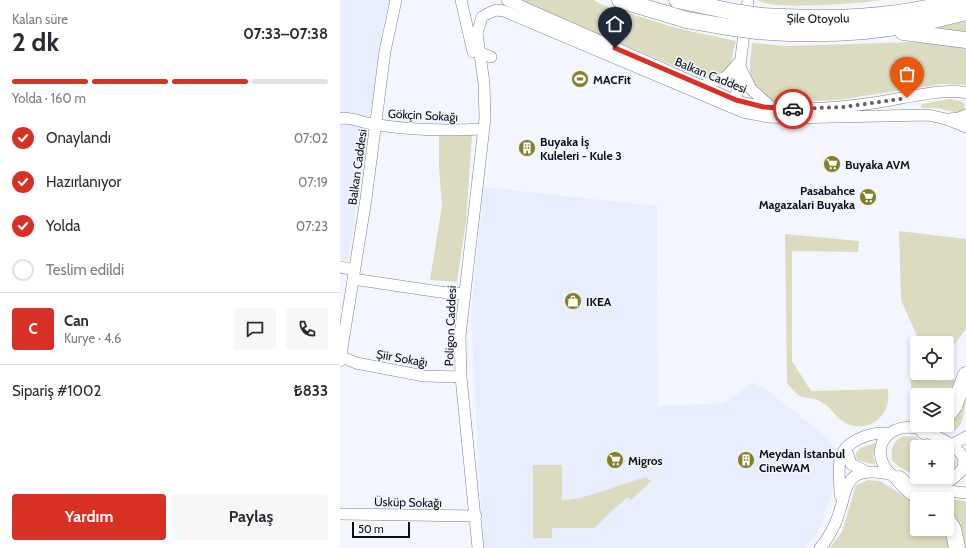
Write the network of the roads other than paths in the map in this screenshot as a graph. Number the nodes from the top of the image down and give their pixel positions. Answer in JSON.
{"nodes":[{"id":1,"x":396,"y":0,"type":"edge"},
{"id":2,"x":491,"y":0,"type":"edge"},
{"id":3,"x":507,"y":0,"type":"edge"},
{"id":4,"x":620,"y":0,"type":"edge"},
{"id":5,"x":677,"y":0,"type":"edge"},
{"id":6,"x":748,"y":0,"type":"edge"},
{"id":7,"x":959,"y":0,"type":"edge"},
{"id":8,"x":461,"y":3,"type":"edge"},
{"id":9,"x":966,"y":12,"type":"edge"},
{"id":10,"x":484,"y":15,"type":"junction"},
{"id":11,"x":759,"y":23,"type":"junction"},
{"id":12,"x":885,"y":30,"type":"junction"},
{"id":13,"x":966,"y":40,"type":"edge"},
{"id":14,"x":479,"y":52,"type":"junction"},
{"id":15,"x":491,"y":57,"type":"dead end"},
{"id":16,"x":740,"y":64,"type":"junction"},
{"id":17,"x":702,"y":86,"type":"junction"},
{"id":18,"x":964,"y":94,"type":"edge"},
{"id":19,"x":735,"y":105,"type":"junction"},
{"id":20,"x":772,"y":108,"type":"junction"},
{"id":21,"x":966,"y":115,"type":"edge"},
{"id":22,"x":340,"y":119,"type":"edge"},
{"id":23,"x":946,"y":119,"type":"junction"},
{"id":24,"x":375,"y":125,"type":"junction"},
{"id":25,"x":966,"y":127,"type":"edge"},
{"id":26,"x":482,"y":129,"type":"junction"},
{"id":27,"x":340,"y":267,"type":"edge"},
{"id":28,"x":354,"y":275,"type":"junction"},
{"id":29,"x":464,"y":294,"type":"junction"},
{"id":30,"x":340,"y":358,"type":"edge"},
{"id":31,"x":966,"y":375,"type":"edge"},
{"id":32,"x":462,"y":377,"type":"junction"},
{"id":33,"x":954,"y":406,"type":"edge"},
{"id":34,"x":910,"y":426,"type":"edge"},
{"id":35,"x":936,"y":432,"type":"edge"},
{"id":36,"x":889,"y":434,"type":"junction"},
{"id":37,"x":966,"y":438,"type":"edge"},
{"id":38,"x":945,"y":440,"type":"edge"},
{"id":39,"x":954,"y":444,"type":"edge"},
{"id":40,"x":954,"y":447,"type":"edge"},
{"id":41,"x":846,"y":449,"type":"junction"},
{"id":42,"x":964,"y":466,"type":"edge"},
{"id":43,"x":865,"y":471,"type":"junction"},
{"id":44,"x":895,"y":477,"type":"junction"},
{"id":45,"x":954,"y":477,"type":"edge"},
{"id":46,"x":910,"y":482,"type":"edge"},
{"id":47,"x":915,"y":484,"type":"joint"},
{"id":48,"x":940,"y":484,"type":"edge"},
{"id":49,"x":912,"y":492,"type":"edge"},
{"id":50,"x":966,"y":493,"type":"edge"},
{"id":51,"x":840,"y":508,"type":"junction"},
{"id":52,"x":340,"y":514,"type":"edge"},
{"id":53,"x":476,"y":516,"type":"junction"},
{"id":54,"x":954,"y":534,"type":"edge"},
{"id":55,"x":478,"y":548,"type":"edge"},
{"id":56,"x":820,"y":548,"type":"edge"},
{"id":57,"x":957,"y":548,"type":"edge"}],
"edges":[{"from":1,"to":24,"type":"street","name":"Balkan Caddesi"},
{"from":2,"to":10,"type":"street"},
{"from":3,"to":17,"type":"street","name":"Balkan Caddesi"},
{"from":4,"to":11,"type":"highway","bridge":true},
{"from":5,"to":11,"type":"highway","name":"Şile Otoyolu","bridge":true},
{"from":6,"to":16,"type":"street"},
{"from":7,"to":11,"type":"highway","name":"Şile Otoyolu"},
{"from":8,"to":10,"type":"street"},
{"from":8,"to":26,"type":"street"},
{"from":9,"to":12,"type":"highway","name":"Şile Otoyolu"},
{"from":10,"to":14,"type":"street"},
{"from":10,"to":19,"type":"street","name":"Balkan Caddesi"},
{"from":11,"to":12,"type":"highway","name":"Şile Otoyolu"},
{"from":12,"to":13,"type":"highway"},
{"from":14,"to":15,"type":"street"},
{"from":14,"to":26,"type":"street"},
{"from":16,"to":17,"type":"street"},
{"from":16,"to":19,"type":"street"},
{"from":16,"to":20,"type":"street"},
{"from":17,"to":19,"type":"street","name":"Balkan Caddesi"},
{"from":18,"to":20,"type":"street","name":"Balkan Caddesi"},
{"from":19,"to":20,"type":"street","name":"Balkan Caddesi"},
{"from":19,"to":23,"type":"street","name":"Balkan Caddesi"},
{"from":21,"to":23,"type":"street"},
{"from":22,"to":24,"type":"street","name":"Gökçin Sokağı"},
{"from":23,"to":25,"type":"street"},
{"from":24,"to":26,"type":"street","name":"Gökçin Sokağı"},
{"from":24,"to":28,"type":"street","name":"Balkan Caddesi"},
{"from":26,"to":29,"type":"street","name":"Poligon Caddesi"},
{"from":27,"to":28,"type":"street"},
{"from":28,"to":29,"type":"street"},
{"from":28,"to":30,"type":"street","name":"Balkan Caddesi"},
{"from":29,"to":32,"type":"street","name":"Poligon Caddesi"},
{"from":30,"to":32,"type":"street","name":"Şiir Sokağı"},
{"from":31,"to":33,"type":"highway"},
{"from":32,"to":53,"type":"street","name":"Poligon Caddesi"},
{"from":34,"to":36,"type":"street"},
{"from":35,"to":38,"type":"street"},
{"from":36,"to":41,"type":"street"},
{"from":36,"to":44,"type":"street"},
{"from":37,"to":39,"type":"street"},
{"from":40,"to":42,"type":"street"},
{"from":41,"to":43,"type":"street"},
{"from":41,"to":51,"type":"street"},
{"from":42,"to":45,"type":"street"},
{"from":43,"to":44,"type":"street"},
{"from":43,"to":51,"type":"street"},
{"from":44,"to":46,"type":"street"},
{"from":44,"to":49,"type":"highway"},
{"from":47,"to":48,"type":"street"},
{"from":47,"to":50,"type":"street"},
{"from":51,"to":56,"type":"street"},
{"from":52,"to":53,"type":"street","name":"Üsküp Sokağı"},
{"from":53,"to":55,"type":"street","name":"Poligon Caddesi"},
{"from":54,"to":57,"type":"highway"}]}
